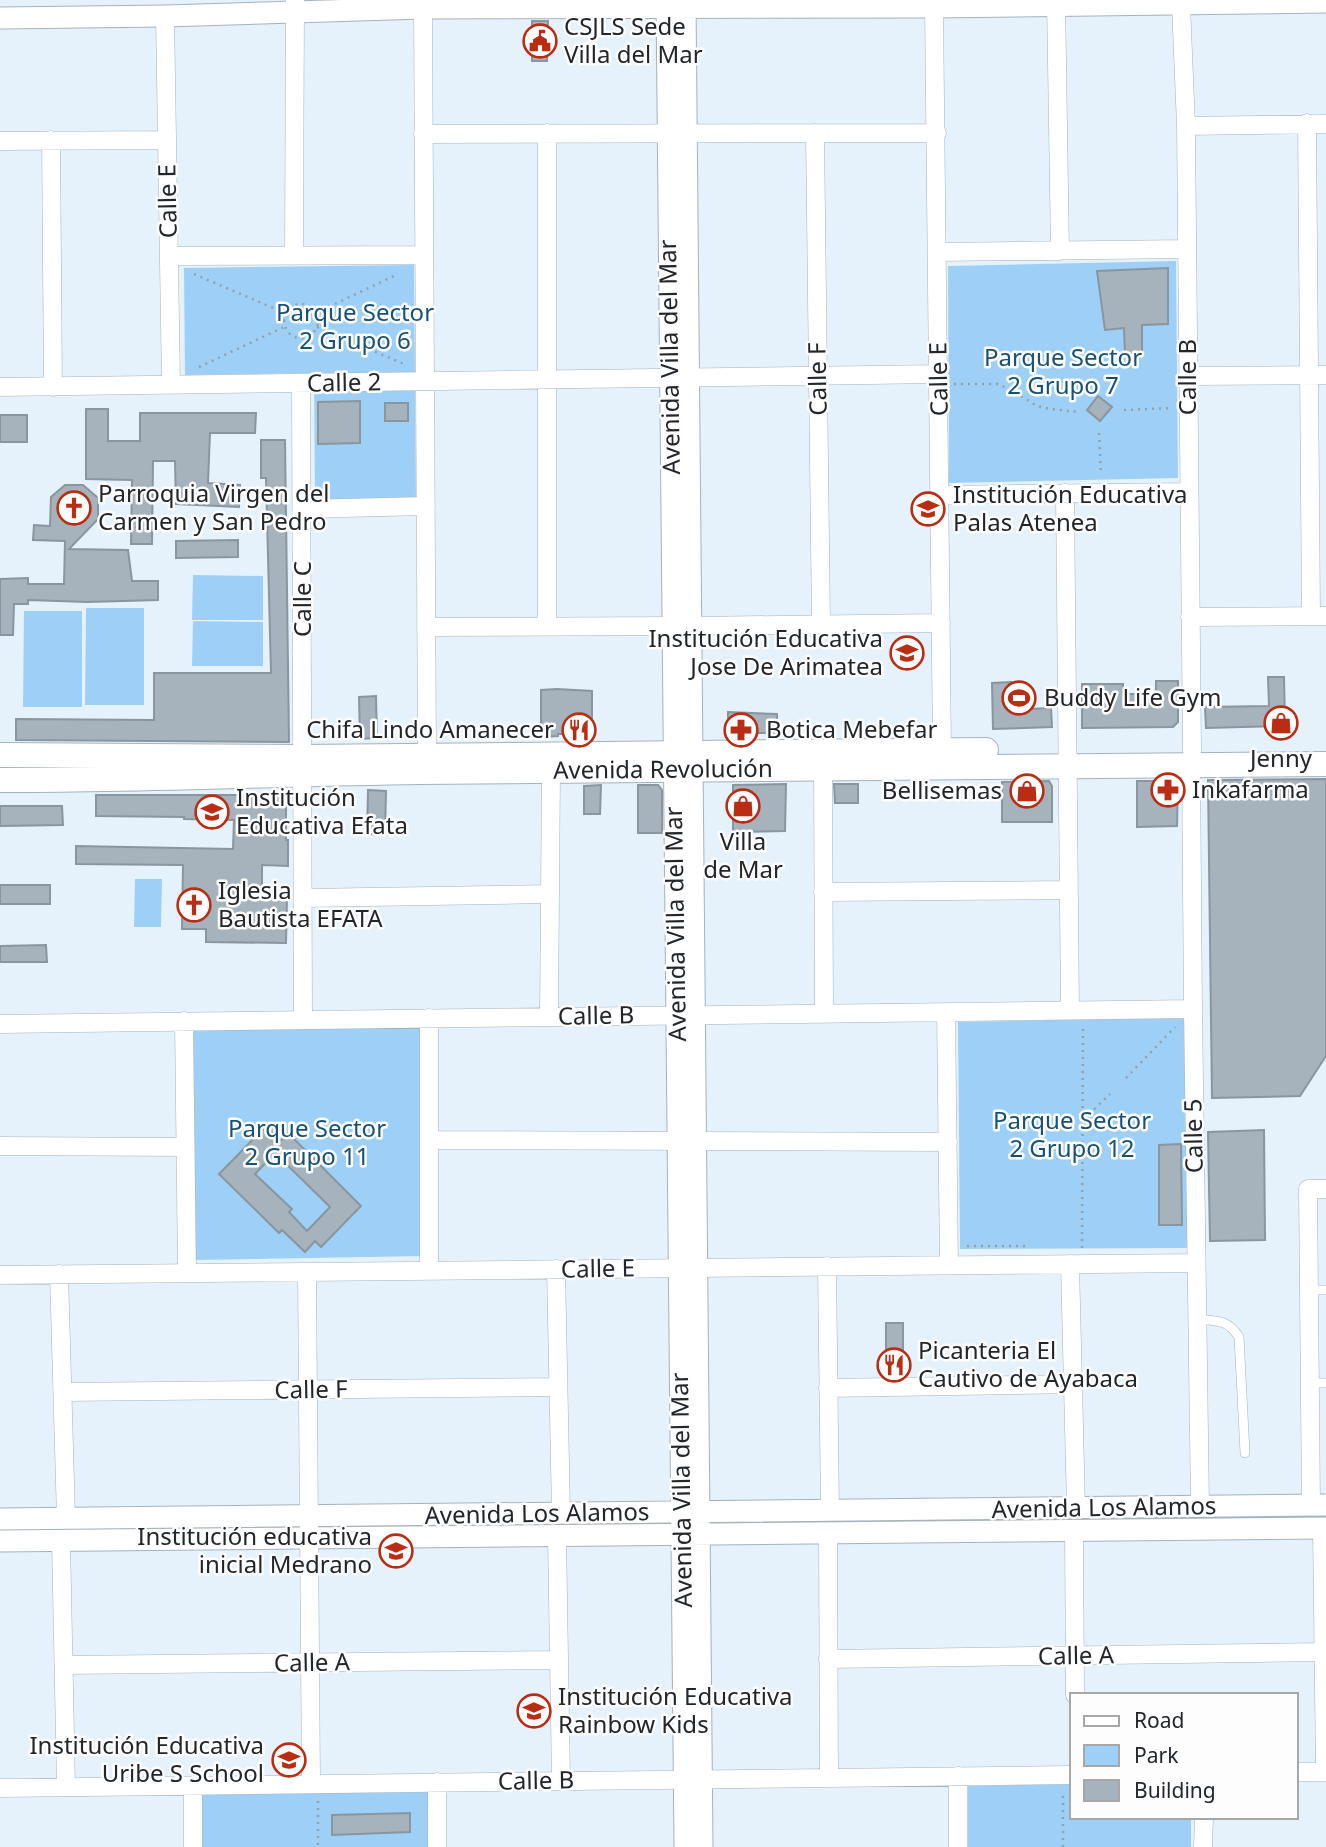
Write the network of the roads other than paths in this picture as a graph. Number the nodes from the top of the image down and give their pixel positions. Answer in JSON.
{"nodes":[{"id":1,"x":1326,"y":2,"type":"edge"},
{"id":2,"x":1056,"y":3,"type":"edge"},
{"id":3,"x":676,"y":4,"type":"edge"},
{"id":4,"x":1181,"y":4,"type":"junction"},
{"id":5,"x":295,"y":6,"type":"edge"},
{"id":6,"x":423,"y":8,"type":"junction"},
{"id":7,"x":934,"y":8,"type":"junction"},
{"id":8,"x":165,"y":16,"type":"junction"},
{"id":9,"x":0,"y":18,"type":"edge"},
{"id":10,"x":1307,"y":123,"type":"junction"},
{"id":11,"x":1326,"y":124,"type":"edge"},
{"id":12,"x":1186,"y":126,"type":"junction"},
{"id":13,"x":547,"y":133,"type":"junction"},
{"id":14,"x":677,"y":133,"type":"junction"},
{"id":15,"x":815,"y":133,"type":"junction"},
{"id":16,"x":937,"y":133,"type":"junction"},
{"id":17,"x":423,"y":134,"type":"junction"},
{"id":18,"x":167,"y":139,"type":"junction"},
{"id":19,"x":51,"y":140,"type":"junction"},
{"id":20,"x":0,"y":141,"type":"edge"},
{"id":21,"x":1187,"y":249,"type":"junction"},
{"id":22,"x":1060,"y":251,"type":"junction"},
{"id":23,"x":938,"y":253,"type":"junction"},
{"id":24,"x":294,"y":255,"type":"junction"},
{"id":25,"x":424,"y":255,"type":"junction"},
{"id":26,"x":169,"y":256,"type":"junction"},
{"id":27,"x":1318,"y":375,"type":"edge"},
{"id":28,"x":818,"y":376,"type":"junction"},
{"id":29,"x":1188,"y":376,"type":"junction"},
{"id":30,"x":425,"y":377,"type":"junction"},
{"id":31,"x":679,"y":378,"type":"junction"},
{"id":32,"x":945,"y":379,"type":"junction"},
{"id":33,"x":547,"y":380,"type":"junction"},
{"id":34,"x":171,"y":383,"type":"junction"},
{"id":35,"x":301,"y":383,"type":"junction"},
{"id":36,"x":0,"y":387,"type":"edge"},
{"id":37,"x":53,"y":387,"type":"junction"},
{"id":38,"x":1189,"y":492,"type":"junction"},
{"id":39,"x":1065,"y":494,"type":"junction"},
{"id":40,"x":940,"y":495,"type":"junction"},
{"id":41,"x":426,"y":506,"type":"junction"},
{"id":42,"x":302,"y":509,"type":"junction"},
{"id":43,"x":1319,"y":616,"type":"edge"},
{"id":44,"x":1191,"y":617,"type":"junction"},
{"id":45,"x":941,"y":623,"type":"junction"},
{"id":46,"x":821,"y":624,"type":"junction"},
{"id":47,"x":547,"y":626,"type":"junction"},
{"id":48,"x":682,"y":626,"type":"junction"},
{"id":49,"x":426,"y":627,"type":"junction"},
{"id":50,"x":1326,"y":748,"type":"edge"},
{"id":51,"x":942,"y":750,"type":"junction"},
{"id":52,"x":427,"y":754,"type":"junction"},
{"id":53,"x":0,"y":755,"type":"edge"},
{"id":54,"x":1067,"y":758,"type":"junction"},
{"id":55,"x":1191,"y":758,"type":"junction"},
{"id":56,"x":683,"y":761,"type":"junction"},
{"id":57,"x":1326,"y":764,"type":"edge"},
{"id":58,"x":303,"y":765,"type":"junction"},
{"id":59,"x":823,"y":768,"type":"junction"},
{"id":60,"x":551,"y":771,"type":"junction"},
{"id":61,"x":0,"y":780,"type":"edge"},
{"id":62,"x":1069,"y":890,"type":"junction"},
{"id":63,"x":823,"y":892,"type":"junction"},
{"id":64,"x":550,"y":894,"type":"junction"},
{"id":65,"x":303,"y":898,"type":"junction"},
{"id":66,"x":1193,"y":1009,"type":"junction"},
{"id":67,"x":1077,"y":1010,"type":"junction"},
{"id":68,"x":946,"y":1012,"type":"junction"},
{"id":69,"x":824,"y":1013,"type":"junction"},
{"id":70,"x":685,"y":1015,"type":"junction"},
{"id":71,"x":549,"y":1017,"type":"junction"},
{"id":72,"x":429,"y":1018,"type":"junction"},
{"id":73,"x":303,"y":1020,"type":"junction"},
{"id":74,"x":184,"y":1021,"type":"junction"},
{"id":75,"x":0,"y":1024,"type":"edge"},
{"id":76,"x":429,"y":1140,"type":"junction"},
{"id":77,"x":687,"y":1141,"type":"junction"},
{"id":78,"x":948,"y":1142,"type":"junction"},
{"id":79,"x":0,"y":1146,"type":"edge"},
{"id":80,"x":185,"y":1147,"type":"junction"},
{"id":81,"x":1317,"y":1189,"type":"edge"},
{"id":82,"x":1196,"y":1263,"type":"junction"},
{"id":83,"x":1076,"y":1264,"type":"junction"},
{"id":84,"x":949,"y":1265,"type":"junction"},
{"id":85,"x":827,"y":1266,"type":"junction"},
{"id":86,"x":689,"y":1268,"type":"junction"},
{"id":87,"x":556,"y":1269,"type":"junction"},
{"id":88,"x":429,"y":1270,"type":"junction"},
{"id":89,"x":307,"y":1272,"type":"junction"},
{"id":90,"x":187,"y":1273,"type":"junction"},
{"id":91,"x":59,"y":1274,"type":"junction"},
{"id":92,"x":0,"y":1275,"type":"edge"},
{"id":93,"x":1317,"y":1290,"type":"edge"},
{"id":94,"x":1197,"y":1319,"type":"junction"},
{"id":95,"x":1318,"y":1383,"type":"edge"},
{"id":96,"x":1074,"y":1384,"type":"junction"},
{"id":97,"x":558,"y":1387,"type":"junction"},
{"id":98,"x":828,"y":1388,"type":"junction"},
{"id":99,"x":308,"y":1390,"type":"junction"},
{"id":100,"x":63,"y":1392,"type":"junction"},
{"id":101,"x":1245,"y":1453,"type":"dead end"},
{"id":102,"x":1318,"y":1505,"type":"edge"},
{"id":103,"x":1200,"y":1507,"type":"junction"},
{"id":104,"x":1076,"y":1508,"type":"junction"},
{"id":105,"x":830,"y":1511,"type":"junction"},
{"id":106,"x":690,"y":1512,"type":"junction"},
{"id":107,"x":561,"y":1513,"type":"junction"},
{"id":108,"x":66,"y":1518,"type":"junction"},
{"id":109,"x":0,"y":1519,"type":"edge"},
{"id":110,"x":309,"y":1527,"type":"junction"},
{"id":111,"x":1324,"y":1528,"type":"edge"},
{"id":112,"x":1074,"y":1531,"type":"junction"},
{"id":113,"x":828,"y":1533,"type":"junction"},
{"id":114,"x":691,"y":1534,"type":"junction"},
{"id":115,"x":557,"y":1535,"type":"junction"},
{"id":116,"x":61,"y":1540,"type":"junction"},
{"id":117,"x":0,"y":1541,"type":"edge"},
{"id":118,"x":1324,"y":1652,"type":"junction"},
{"id":119,"x":1075,"y":1656,"type":"junction"},
{"id":120,"x":828,"y":1659,"type":"junction"},
{"id":121,"x":559,"y":1660,"type":"junction"},
{"id":122,"x":310,"y":1663,"type":"junction"},
{"id":123,"x":64,"y":1665,"type":"junction"},
{"id":124,"x":1075,"y":1693,"type":"edge"},
{"id":125,"x":1298,"y":1772,"type":"edge"},
{"id":126,"x":1325,"y":1772,"type":"edge"},
{"id":127,"x":1068,"y":1775,"type":"edge"},
{"id":128,"x":958,"y":1776,"type":"junction"},
{"id":129,"x":829,"y":1778,"type":"junction"},
{"id":130,"x":693,"y":1779,"type":"junction"},
{"id":131,"x":561,"y":1781,"type":"junction"},
{"id":132,"x":437,"y":1782,"type":"junction"},
{"id":133,"x":314,"y":1784,"type":"junction"},
{"id":134,"x":193,"y":1785,"type":"junction"},
{"id":135,"x":66,"y":1787,"type":"junction"},
{"id":136,"x":0,"y":1788,"type":"edge"},
{"id":137,"x":1204,"y":1819,"type":"edge"},
{"id":138,"x":193,"y":1847,"type":"edge"},
{"id":139,"x":437,"y":1847,"type":"edge"},
{"id":140,"x":685,"y":1847,"type":"edge"},
{"id":141,"x":702,"y":1847,"type":"edge"},
{"id":142,"x":958,"y":1847,"type":"edge"},
{"id":143,"x":1203,"y":1847,"type":"edge"}],
"edges":[{"from":1,"to":4,"type":"street"},
{"from":2,"to":4,"type":"street"},
{"from":2,"to":7,"type":"street"},
{"from":2,"to":22,"type":"street"},
{"from":3,"to":6,"type":"street"},
{"from":3,"to":7,"type":"street"},
{"from":3,"to":14,"type":"street","name":"Avenida Villa del Mar"},
{"from":4,"to":12,"type":"street","name":"Calle B"},
{"from":5,"to":6,"type":"street"},
{"from":5,"to":8,"type":"street"},
{"from":5,"to":24,"type":"street"},
{"from":6,"to":17,"type":"street"},
{"from":7,"to":16,"type":"street","name":"Calle E"},
{"from":8,"to":9,"type":"street"},
{"from":8,"to":18,"type":"street","name":"Calle E"},
{"from":10,"to":11,"type":"street"},
{"from":10,"to":12,"type":"street"},
{"from":10,"to":27,"type":"street"},
{"from":12,"to":21,"type":"street","name":"Calle B"},
{"from":13,"to":14,"type":"street"},
{"from":13,"to":17,"type":"street"},
{"from":13,"to":33,"type":"street"},
{"from":14,"to":15,"type":"street"},
{"from":14,"to":31,"type":"street","name":"Avenida Villa del Mar"},
{"from":15,"to":16,"type":"street"},
{"from":15,"to":28,"type":"street","name":"Calle F"},
{"from":16,"to":23,"type":"street","name":"Calle E"},
{"from":17,"to":25,"type":"street"},
{"from":18,"to":19,"type":"street"},
{"from":18,"to":26,"type":"street","name":"Calle E"},
{"from":19,"to":20,"type":"street"},
{"from":19,"to":37,"type":"street"},
{"from":21,"to":22,"type":"street"},
{"from":21,"to":29,"type":"street","name":"Calle B"},
{"from":22,"to":23,"type":"street"},
{"from":23,"to":32,"type":"street","name":"Calle E"},
{"from":24,"to":25,"type":"street"},
{"from":24,"to":26,"type":"street"},
{"from":25,"to":30,"type":"street"},
{"from":26,"to":34,"type":"street","name":"Calle E"},
{"from":27,"to":29,"type":"street"},
{"from":27,"to":43,"type":"street"},
{"from":28,"to":31,"type":"street","name":"Calle 2"},
{"from":28,"to":32,"type":"street","name":"Calle 2"},
{"from":28,"to":46,"type":"street","name":"Calle F"},
{"from":29,"to":38,"type":"street","name":"Calle B"},
{"from":30,"to":33,"type":"street","name":"Calle 2"},
{"from":30,"to":35,"type":"street","name":"Calle 2"},
{"from":30,"to":41,"type":"street"},
{"from":31,"to":33,"type":"street","name":"Calle 2"},
{"from":31,"to":48,"type":"street","name":"Avenida Villa del Mar"},
{"from":32,"to":40,"type":"street","name":"Calle E"},
{"from":33,"to":47,"type":"street"},
{"from":34,"to":35,"type":"street","name":"Calle 2"},
{"from":34,"to":37,"type":"street","name":"Calle 2"},
{"from":35,"to":42,"type":"street","name":"Calle C"},
{"from":36,"to":37,"type":"street","name":"Calle 2"},
{"from":38,"to":39,"type":"street"},
{"from":38,"to":44,"type":"street","name":"Calle B"},
{"from":39,"to":40,"type":"street"},
{"from":39,"to":54,"type":"street"},
{"from":40,"to":45,"type":"street","name":"Calle E"},
{"from":41,"to":42,"type":"street"},
{"from":41,"to":49,"type":"street"},
{"from":42,"to":58,"type":"street","name":"Calle C"},
{"from":43,"to":44,"type":"street"},
{"from":44,"to":55,"type":"street","name":"Calle B"},
{"from":45,"to":46,"type":"street"},
{"from":45,"to":51,"type":"street","name":"Calle E"},
{"from":46,"to":48,"type":"street"},
{"from":47,"to":48,"type":"street"},
{"from":47,"to":49,"type":"street"},
{"from":48,"to":56,"type":"street","name":"Avenida Villa del Mar"},
{"from":49,"to":52,"type":"street"},
{"from":50,"to":55,"type":"main road","name":"Avenida Revolución"},
{"from":51,"to":54,"type":"main road","name":"Avenida Revolución"},
{"from":51,"to":56,"type":"main road","name":"Avenida Revolución"},
{"from":52,"to":56,"type":"main road","name":"Avenida Revolución"},
{"from":52,"to":58,"type":"main road","name":"Avenida Revolución"},
{"from":53,"to":58,"type":"main road","name":"Avenida Revolución"},
{"from":54,"to":55,"type":"main road","name":"Avenida Revolución"},
{"from":54,"to":59,"type":"main road","name":"Avenida Revolución"},
{"from":54,"to":62,"type":"street"},
{"from":55,"to":57,"type":"main road","name":"Avenida Revolución"},
{"from":55,"to":66,"type":"street","name":"Calle 5"},
{"from":56,"to":59,"type":"main road","name":"Avenida Revolución"},
{"from":56,"to":60,"type":"main road","name":"Avenida Revolución"},
{"from":56,"to":70,"type":"street","name":"Avenida Villa del Mar"},
{"from":58,"to":60,"type":"main road","name":"Avenida Revolución"},
{"from":58,"to":61,"type":"main road","name":"Avenida Revolución"},
{"from":58,"to":65,"type":"street"},
{"from":59,"to":63,"type":"street"},
{"from":60,"to":64,"type":"street"},
{"from":62,"to":63,"type":"street"},
{"from":62,"to":67,"type":"street"},
{"from":63,"to":69,"type":"street"},
{"from":64,"to":65,"type":"street"},
{"from":64,"to":71,"type":"street"},
{"from":65,"to":73,"type":"street"},
{"from":66,"to":67,"type":"street","name":"Calle B"},
{"from":66,"to":82,"type":"street","name":"Calle 5"},
{"from":67,"to":68,"type":"street","name":"Calle B"},
{"from":68,"to":69,"type":"street","name":"Calle B"},
{"from":68,"to":78,"type":"street"},
{"from":69,"to":70,"type":"street","name":"Calle B"},
{"from":70,"to":71,"type":"street","name":"Calle B"},
{"from":70,"to":77,"type":"street","name":"Avenida Villa del Mar"},
{"from":71,"to":72,"type":"street","name":"Calle B"},
{"from":72,"to":73,"type":"street","name":"Calle B"},
{"from":72,"to":76,"type":"street"},
{"from":73,"to":74,"type":"street","name":"Calle B"},
{"from":74,"to":75,"type":"street","name":"Calle B"},
{"from":74,"to":80,"type":"street"},
{"from":76,"to":77,"type":"street"},
{"from":76,"to":88,"type":"street"},
{"from":77,"to":78,"type":"street"},
{"from":77,"to":86,"type":"street","name":"Avenida Villa del Mar"},
{"from":78,"to":84,"type":"street"},
{"from":79,"to":80,"type":"street"},
{"from":80,"to":90,"type":"street"},
{"from":81,"to":93,"type":"street"},
{"from":82,"to":83,"type":"street","name":"Calle E"},
{"from":82,"to":94,"type":"street","name":"Calle 5"},
{"from":83,"to":84,"type":"street","name":"Calle E"},
{"from":83,"to":96,"type":"street"},
{"from":84,"to":85,"type":"street","name":"Calle E"},
{"from":85,"to":86,"type":"street","name":"Calle E"},
{"from":85,"to":98,"type":"street"},
{"from":86,"to":87,"type":"street","name":"Calle E"},
{"from":86,"to":106,"type":"street","name":"Avenida Villa del Mar"},
{"from":87,"to":88,"type":"street","name":"Calle E"},
{"from":87,"to":97,"type":"street"},
{"from":88,"to":89,"type":"street","name":"Calle E"},
{"from":89,"to":90,"type":"street","name":"Calle E"},
{"from":89,"to":99,"type":"street"},
{"from":90,"to":91,"type":"street","name":"Calle E"},
{"from":91,"to":92,"type":"street","name":"Calle E"},
{"from":91,"to":100,"type":"street"},
{"from":93,"to":95,"type":"street"},
{"from":94,"to":101,"type":"lane"},
{"from":94,"to":103,"type":"street","name":"Calle 5"},
{"from":95,"to":102,"type":"street"},
{"from":96,"to":98,"type":"street"},
{"from":96,"to":104,"type":"street"},
{"from":97,"to":99,"type":"street","name":"Calle F"},
{"from":97,"to":107,"type":"street"},
{"from":98,"to":105,"type":"street"},
{"from":99,"to":100,"type":"street","name":"Calle F"},
{"from":99,"to":110,"type":"street"},
{"from":100,"to":108,"type":"street"},
{"from":102,"to":103,"type":"street","name":"Avenida Los Alamos"},
{"from":103,"to":104,"type":"street","name":"Avenida Los Alamos"},
{"from":104,"to":105,"type":"street","name":"Avenida Los Alamos"},
{"from":105,"to":106,"type":"street","name":"Avenida Los Alamos"},
{"from":106,"to":107,"type":"street","name":"Avenida Los Alamos"},
{"from":106,"to":114,"type":"street","name":"Avenida Villa del Mar"},
{"from":107,"to":110,"type":"street","name":"Avenida Los Alamos"},
{"from":108,"to":109,"type":"street","name":"Avenida Los Alamos"},
{"from":108,"to":110,"type":"street","name":"Avenida Los Alamos"},
{"from":110,"to":115,"type":"street","name":"Avenida Los Alamos"},
{"from":110,"to":116,"type":"street","name":"Avenida Los Alamos"},
{"from":110,"to":122,"type":"street"},
{"from":111,"to":112,"type":"street","name":"Avenida Los Alamos"},
{"from":111,"to":118,"type":"street"},
{"from":112,"to":113,"type":"street","name":"Avenida Los Alamos"},
{"from":112,"to":119,"type":"street"},
{"from":113,"to":114,"type":"street","name":"Avenida Los Alamos"},
{"from":113,"to":120,"type":"street"},
{"from":114,"to":115,"type":"street","name":"Avenida Los Alamos"},
{"from":114,"to":130,"type":"street","name":"Avenida Villa del Mar"},
{"from":115,"to":121,"type":"street"},
{"from":116,"to":117,"type":"street","name":"Avenida Los Alamos"},
{"from":116,"to":123,"type":"street"},
{"from":118,"to":119,"type":"street","name":"Calle A"},
{"from":118,"to":126,"type":"street"},
{"from":119,"to":120,"type":"street","name":"Calle A"},
{"from":119,"to":124,"type":"street"},
{"from":120,"to":129,"type":"street"},
{"from":121,"to":122,"type":"street","name":"Calle A"},
{"from":121,"to":131,"type":"street"},
{"from":122,"to":123,"type":"street","name":"Calle A"},
{"from":122,"to":133,"type":"street"},
{"from":123,"to":135,"type":"street"},
{"from":125,"to":126,"type":"street"},
{"from":127,"to":128,"type":"street","name":"Calle B"},
{"from":128,"to":129,"type":"street","name":"Calle B"},
{"from":128,"to":142,"type":"street"},
{"from":129,"to":130,"type":"street","name":"Calle B"},
{"from":130,"to":131,"type":"street","name":"Calle B"},
{"from":130,"to":140,"type":"street","name":"Avenida Villa del Mar"},
{"from":130,"to":141,"type":"street","name":"Avenida Villa del Mar"},
{"from":131,"to":132,"type":"street","name":"Calle B"},
{"from":132,"to":133,"type":"street","name":"Calle B"},
{"from":132,"to":139,"type":"street"},
{"from":133,"to":134,"type":"street","name":"Calle B"},
{"from":134,"to":135,"type":"street","name":"Calle B"},
{"from":134,"to":138,"type":"street"},
{"from":135,"to":136,"type":"street","name":"Calle B"},
{"from":137,"to":143,"type":"street"}]}
